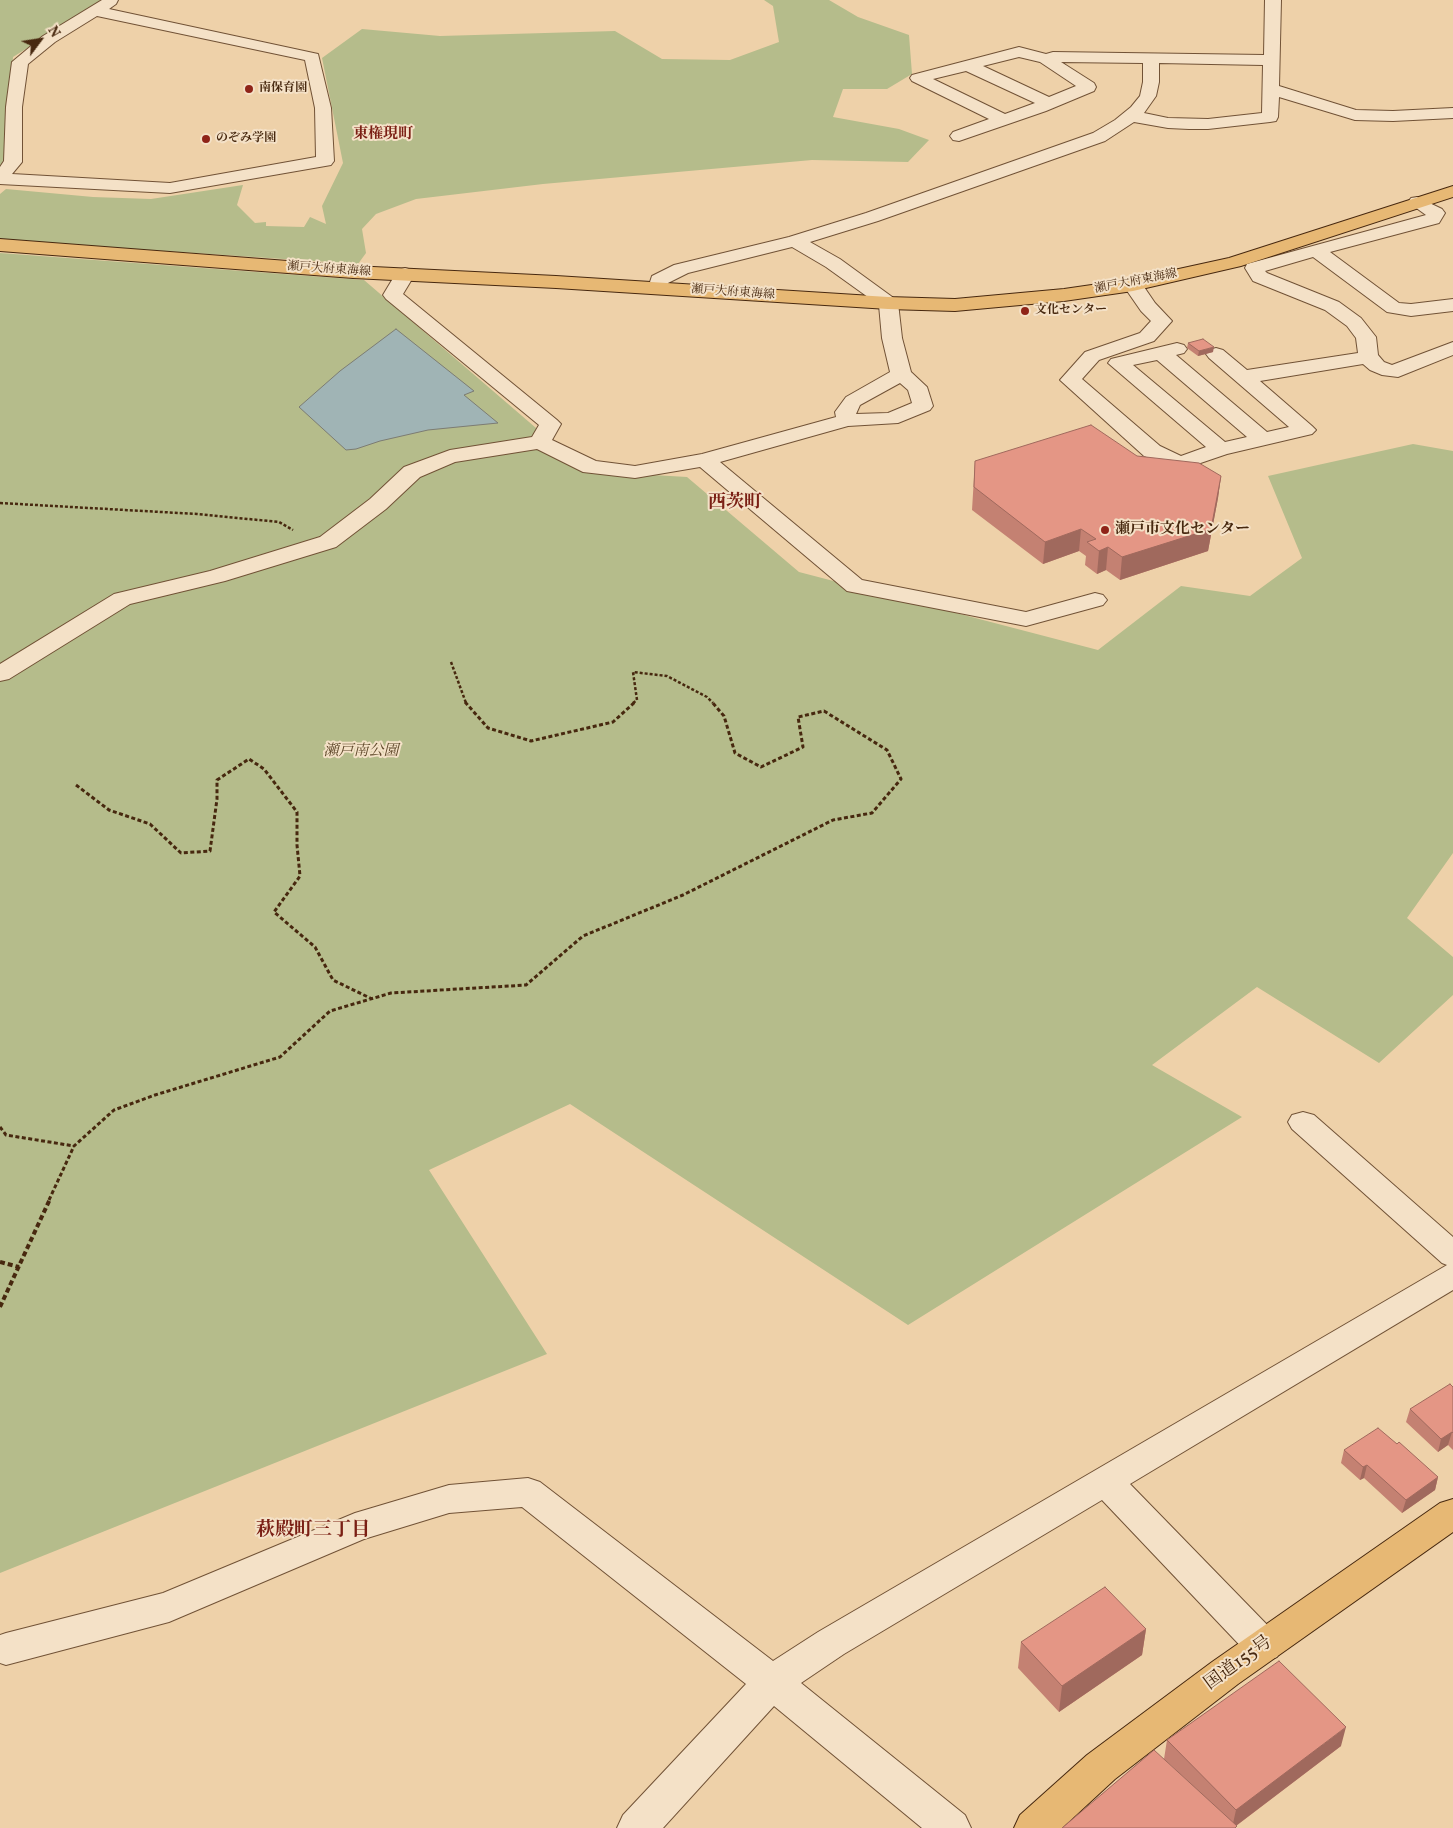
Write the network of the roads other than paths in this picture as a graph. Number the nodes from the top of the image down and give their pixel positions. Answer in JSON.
{"nodes":[{"id":1,"x":113,"y":0,"type":"edge"},
{"id":2,"x":1273,"y":0,"type":"edge"},
{"id":3,"x":96,"y":11,"type":"junction"},
{"id":4,"x":1153,"y":58,"type":"junction"},
{"id":5,"x":1046,"y":59,"type":"junction"},
{"id":6,"x":1271,"y":60,"type":"junction"},
{"id":7,"x":967,"y":66,"type":"junction"},
{"id":8,"x":1271,"y":88,"type":"junction"},
{"id":9,"x":1048,"y":103,"type":"junction"},
{"id":10,"x":1453,"y":113,"type":"edge"},
{"id":11,"x":1130,"y":116,"type":"junction"},
{"id":12,"x":1004,"y":120,"type":"junction"},
{"id":13,"x":959,"y":136,"type":"dead end"},
{"id":14,"x":0,"y":179,"type":"edge"},
{"id":15,"x":1453,"y":191,"type":"edge"},
{"id":16,"x":1424,"y":200,"type":"junction"},
{"id":17,"x":1453,"y":210,"type":"edge"},
{"id":18,"x":795,"y":241,"type":"junction"},
{"id":19,"x":0,"y":245,"type":"edge"},
{"id":20,"x":1316,"y":250,"type":"junction"},
{"id":21,"x":405,"y":274,"type":"junction"},
{"id":22,"x":1133,"y":285,"type":"junction"},
{"id":23,"x":658,"y":288,"type":"junction"},
{"id":24,"x":888,"y":303,"type":"junction"},
{"id":25,"x":1453,"y":306,"type":"edge"},
{"id":26,"x":1453,"y":348,"type":"edge"},
{"id":27,"x":1216,"y":354,"type":"edge"},
{"id":28,"x":1368,"y":357,"type":"junction"},
{"id":29,"x":901,"y":374,"type":"junction"},
{"id":30,"x":1244,"y":377,"type":"junction"},
{"id":31,"x":847,"y":420,"type":"junction"},
{"id":32,"x":1263,"y":440,"type":"junction"},
{"id":33,"x":540,"y":442,"type":"junction"},
{"id":34,"x":1221,"y":449,"type":"junction"},
{"id":35,"x":704,"y":460,"type":"junction"},
{"id":36,"x":1095,"y":600,"type":"dead end"},
{"id":37,"x":0,"y":674,"type":"edge"},
{"id":38,"x":1303,"y":1122,"type":"dead end"},
{"id":39,"x":1453,"y":1255,"type":"edge"},
{"id":40,"x":1453,"y":1275,"type":"edge"},
{"id":41,"x":1105,"y":1481,"type":"junction"},
{"id":42,"x":1453,"y":1512,"type":"edge"},
{"id":43,"x":1264,"y":1646,"type":"junction"},
{"id":44,"x":6,"y":1649,"type":"dead end"},
{"id":45,"x":772,"y":1682,"type":"junction"},
{"id":46,"x":637,"y":1828,"type":"edge"},
{"id":47,"x":951,"y":1828,"type":"edge"},
{"id":48,"x":1034,"y":1828,"type":"edge"}],
"edges":[{"from":1,"to":3,"type":"street"},
{"from":2,"to":6,"type":"street"},
{"from":3,"to":14,"type":"street"},
{"from":3,"to":14,"type":"street"},
{"from":4,"to":5,"type":"street"},
{"from":4,"to":6,"type":"street"},
{"from":4,"to":11,"type":"street"},
{"from":5,"to":7,"type":"street"},
{"from":5,"to":9,"type":"street"},
{"from":6,"to":8,"type":"street"},
{"from":7,"to":9,"type":"street"},
{"from":7,"to":12,"type":"street"},
{"from":8,"to":10,"type":"street"},
{"from":8,"to":11,"type":"street"},
{"from":9,"to":12,"type":"street"},
{"from":11,"to":18,"type":"street"},
{"from":12,"to":13,"type":"street"},
{"from":15,"to":16,"type":"main road","name":"瀬戸大府東海線"},
{"from":16,"to":17,"type":"street"},
{"from":16,"to":20,"type":"street"},
{"from":16,"to":22,"type":"main road","name":"瀬戸大府東海線"},
{"from":18,"to":23,"type":"street"},
{"from":18,"to":24,"type":"street"},
{"from":19,"to":21,"type":"main road","name":"瀬戸大府東海線"},
{"from":20,"to":25,"type":"street"},
{"from":20,"to":28,"type":"street"},
{"from":21,"to":23,"type":"main road","name":"瀬戸大府東海線"},
{"from":21,"to":33,"type":"street"},
{"from":22,"to":24,"type":"main road","name":"瀬戸大府東海線"},
{"from":22,"to":34,"type":"street"},
{"from":23,"to":24,"type":"main road","name":"瀬戸大府東海線"},
{"from":24,"to":29,"type":"street"},
{"from":26,"to":28,"type":"street"},
{"from":27,"to":30,"type":"street"},
{"from":28,"to":30,"type":"street"},
{"from":29,"to":31,"type":"street"},
{"from":29,"to":31,"type":"street"},
{"from":30,"to":32,"type":"street"},
{"from":31,"to":35,"type":"street"},
{"from":32,"to":34,"type":"street"},
{"from":32,"to":34,"type":"street"},
{"from":33,"to":35,"type":"street"},
{"from":33,"to":37,"type":"street"},
{"from":35,"to":36,"type":"street"},
{"from":38,"to":39,"type":"street"},
{"from":40,"to":41,"type":"street"},
{"from":41,"to":43,"type":"street"},
{"from":41,"to":45,"type":"street"},
{"from":42,"to":43,"type":"main road","name":"国道155号"},
{"from":43,"to":48,"type":"main road","name":"国道155号"},
{"from":44,"to":45,"type":"street"},
{"from":45,"to":46,"type":"street"},
{"from":45,"to":47,"type":"street"}]}
